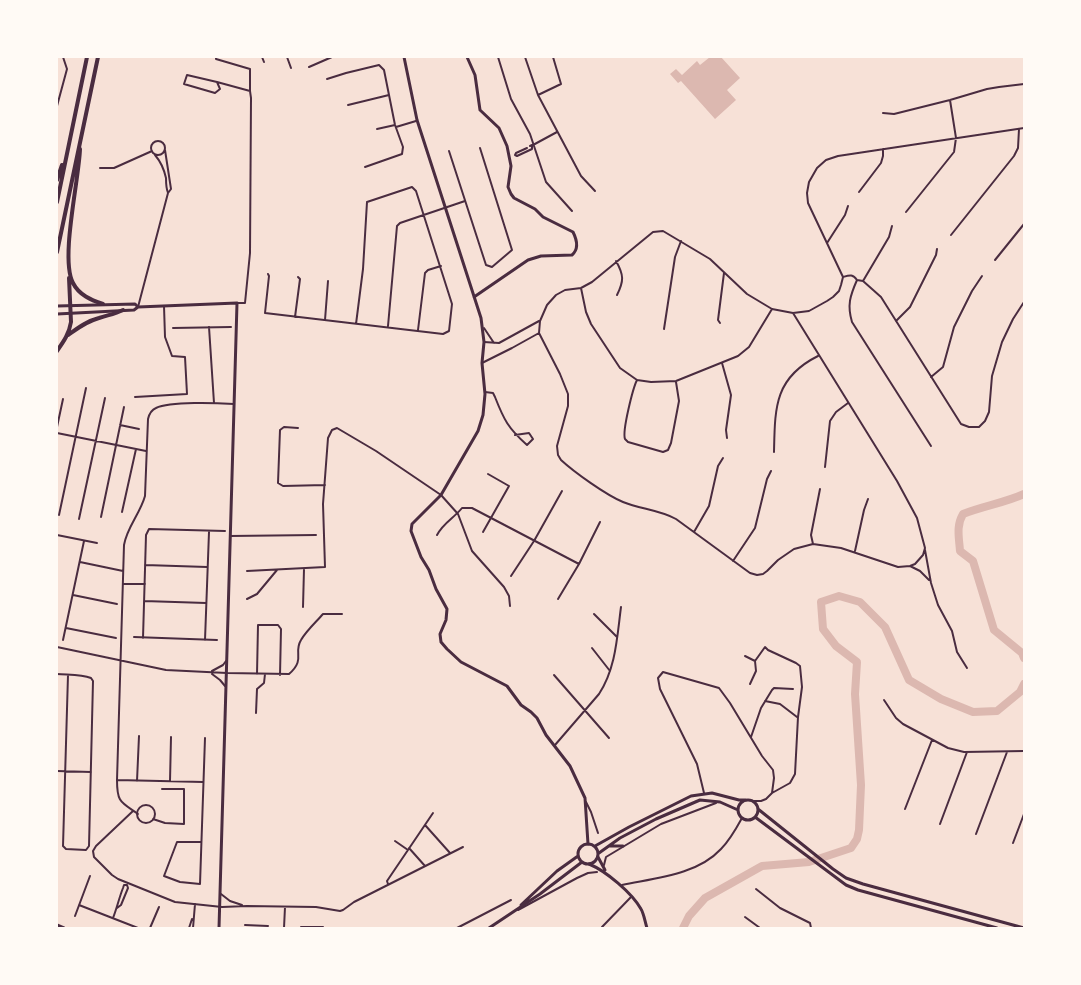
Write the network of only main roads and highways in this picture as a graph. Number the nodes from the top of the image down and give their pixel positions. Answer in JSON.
{"nodes":[{"id":1,"x":87,"y":57,"type":"edge"},
{"id":2,"x":98,"y":57,"type":"edge"},
{"id":3,"x":81,"y":136,"type":"junction"},
{"id":4,"x":69,"y":138,"type":"junction"},
{"id":5,"x":57,"y":180,"type":"edge"},
{"id":6,"x":57,"y":202,"type":"edge"},
{"id":7,"x":57,"y":252,"type":"edge"},
{"id":8,"x":69,"y":275,"type":"junction"},
{"id":9,"x":103,"y":304,"type":"road end"},
{"id":10,"x":123,"y":310,"type":"road end"},
{"id":11,"x":68,"y":336,"type":"junction"},
{"id":12,"x":57,"y":351,"type":"edge"}],
"edges":[{"from":1,"to":4,"type":"highway"},
{"from":2,"to":3,"type":"highway"},
{"from":3,"to":7,"type":"highway"},
{"from":3,"to":8,"type":"highway"},
{"from":4,"to":5,"type":"highway"},
{"from":4,"to":6,"type":"highway"},
{"from":8,"to":9,"type":"highway"},
{"from":8,"to":11,"type":"highway"},
{"from":10,"to":11,"type":"highway"},
{"from":11,"to":12,"type":"highway"}]}
